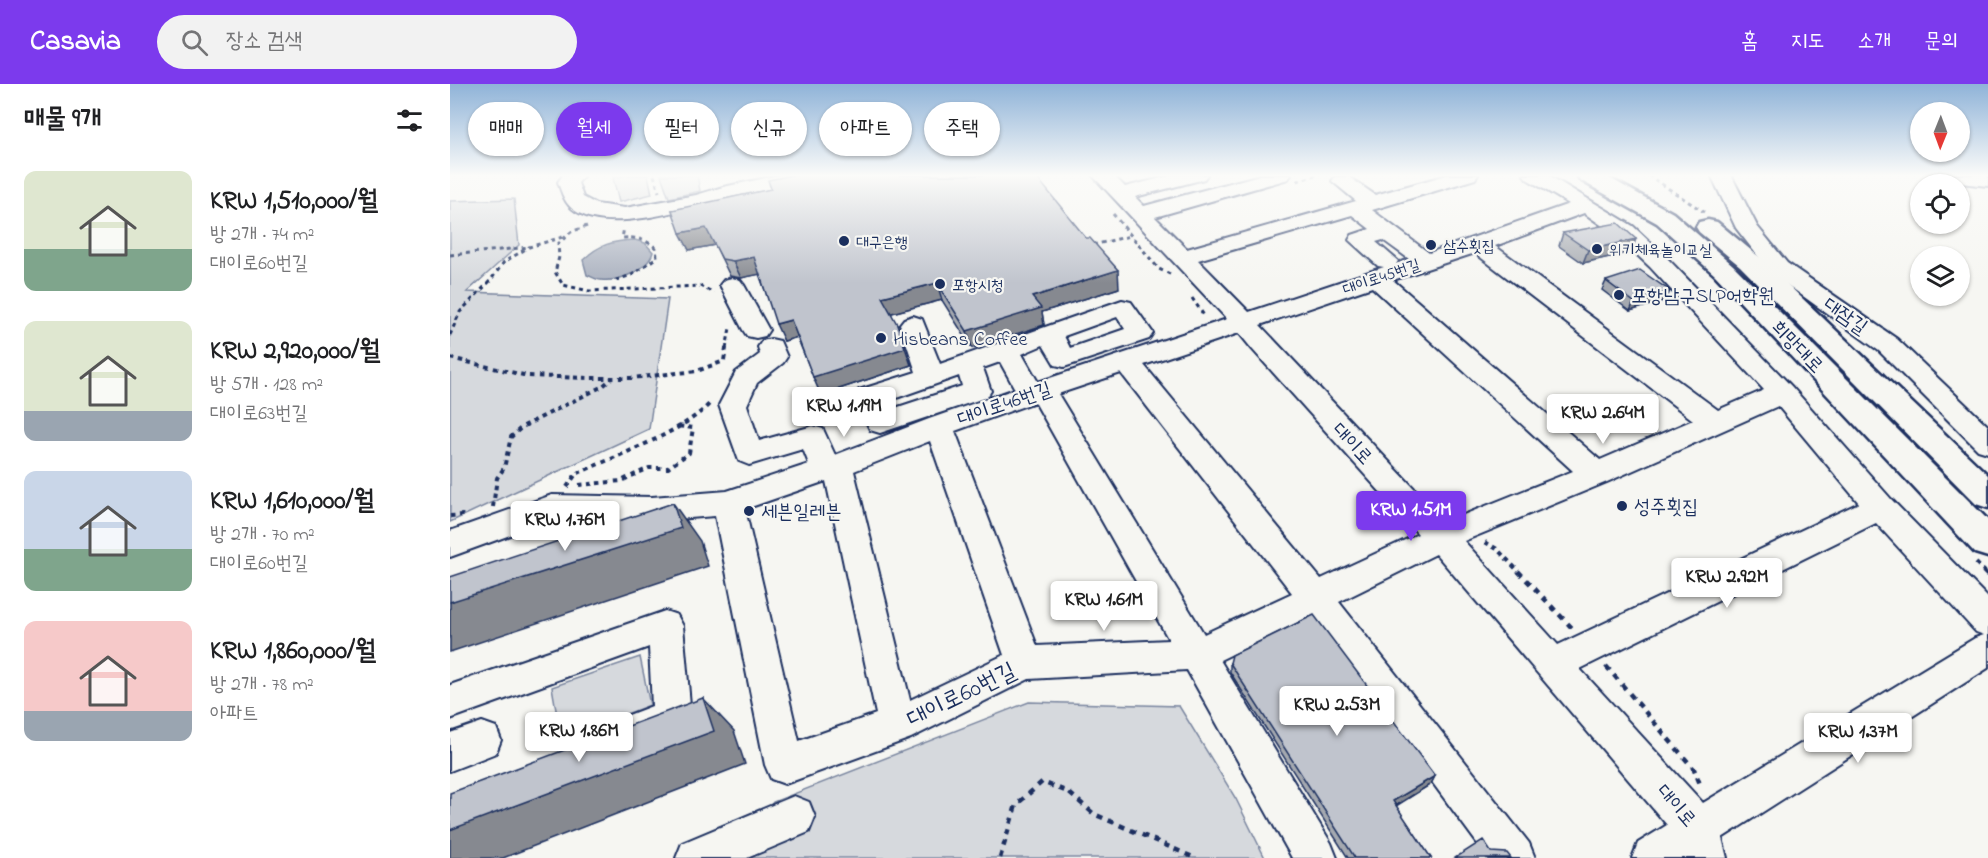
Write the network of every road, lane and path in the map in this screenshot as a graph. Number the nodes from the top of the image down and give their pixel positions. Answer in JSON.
{"nodes":[{"id":1,"x":600,"y":211,"type":"edge"},
{"id":2,"x":652,"y":211,"type":"edge"},
{"id":3,"x":1136,"y":211,"type":"edge"},
{"id":4,"x":1356,"y":211,"type":"junction"},
{"id":5,"x":1569,"y":211,"type":"edge"},
{"id":6,"x":1595,"y":211,"type":"edge"},
{"id":7,"x":1653,"y":211,"type":"edge"},
{"id":8,"x":1686,"y":211,"type":"edge"},
{"id":9,"x":1739,"y":211,"type":"edge"},
{"id":10,"x":594,"y":225,"type":"dead end"},
{"id":11,"x":1387,"y":231,"type":"junction"},
{"id":12,"x":567,"y":236,"type":"junction"},
{"id":13,"x":622,"y":238,"type":"dead end"},
{"id":14,"x":1360,"y":240,"type":"junction"},
{"id":15,"x":1478,"y":244,"type":"junction"},
{"id":16,"x":534,"y":246,"type":"junction"},
{"id":17,"x":1087,"y":247,"type":"edge"},
{"id":18,"x":450,"y":255,"type":"edge"},
{"id":19,"x":1425,"y":261,"type":"junction"},
{"id":20,"x":1180,"y":268,"type":"junction"},
{"id":21,"x":1381,"y":270,"type":"junction"},
{"id":22,"x":616,"y":280,"type":"dead end"},
{"id":23,"x":726,"y":291,"type":"joint"},
{"id":24,"x":1190,"y":297,"type":"dead end"},
{"id":25,"x":1244,"y":322,"type":"junction"},
{"id":26,"x":1207,"y":323,"type":"dead end"},
{"id":27,"x":913,"y":324,"type":"dead end"},
{"id":28,"x":1049,"y":333,"type":"dead end"},
{"id":29,"x":450,"y":335,"type":"edge"},
{"id":30,"x":754,"y":335,"type":"junction"},
{"id":31,"x":1007,"y":351,"type":"junction"},
{"id":32,"x":450,"y":358,"type":"edge"},
{"id":33,"x":1126,"y":361,"type":"junction"},
{"id":34,"x":968,"y":364,"type":"junction"},
{"id":35,"x":931,"y":376,"type":"junction"},
{"id":36,"x":611,"y":378,"type":"junction"},
{"id":37,"x":1037,"y":392,"type":"junction"},
{"id":38,"x":1782,"y":393,"type":"junction"},
{"id":39,"x":717,"y":395,"type":"dead end"},
{"id":40,"x":1716,"y":423,"type":"junction"},
{"id":41,"x":676,"y":426,"type":"junction"},
{"id":42,"x":939,"y":426,"type":"junction"},
{"id":43,"x":1988,"y":443,"type":"edge"},
{"id":44,"x":832,"y":468,"type":"junction"},
{"id":45,"x":1596,"y":474,"type":"junction"},
{"id":46,"x":1988,"y":495,"type":"edge"},
{"id":47,"x":728,"y":503,"type":"junction"},
{"id":48,"x":494,"y":507,"type":"dead end"},
{"id":49,"x":1880,"y":507,"type":"junction"},
{"id":50,"x":1441,"y":537,"type":"junction"},
{"id":51,"x":1479,"y":539,"type":"dead end"},
{"id":52,"x":1988,"y":543,"type":"edge"},
{"id":53,"x":450,"y":544,"type":"edge"},
{"id":54,"x":1316,"y":598,"type":"junction"},
{"id":55,"x":1988,"y":621,"type":"edge"},
{"id":56,"x":1577,"y":633,"type":"dead end"},
{"id":57,"x":1988,"y":649,"type":"edge"},
{"id":58,"x":1197,"y":654,"type":"junction"},
{"id":59,"x":1024,"y":663,"type":"junction"},
{"id":60,"x":1604,"y":663,"type":"dead end"},
{"id":61,"x":1552,"y":665,"type":"junction"},
{"id":62,"x":450,"y":702,"type":"edge"},
{"id":63,"x":897,"y":725,"type":"junction"},
{"id":64,"x":605,"y":742,"type":"edge"},
{"id":65,"x":794,"y":817,"type":"dead end"},
{"id":66,"x":1703,"y":827,"type":"edge"},
{"id":67,"x":697,"y":858,"type":"edge"},
{"id":68,"x":1000,"y":858,"type":"edge"},
{"id":69,"x":1195,"y":858,"type":"edge"},
{"id":70,"x":1316,"y":858,"type":"edge"},
{"id":71,"x":1514,"y":858,"type":"edge"},
{"id":72,"x":1653,"y":858,"type":"edge"}],
"edges":[{"from":1,"to":2,"type":"street"},
{"from":3,"to":20,"type":"street","name":"대이로"},
{"from":4,"to":11,"type":"street"},
{"from":4,"to":14,"type":"street"},
{"from":4,"to":20,"type":"street"},
{"from":5,"to":15,"type":"street","name":"대이로45번길"},
{"from":6,"to":38,"type":"street"},
{"from":7,"to":52,"type":"main road","name":"희망대로"},
{"from":8,"to":46,"type":"main road","name":"희망대로"},
{"from":9,"to":43,"type":"street","name":"대잠길"},
{"from":10,"to":12,"type":"path"},
{"from":11,"to":14,"type":"street"},
{"from":11,"to":19,"type":"street"},
{"from":12,"to":16,"type":"path"},
{"from":12,"to":23,"type":"path"},
{"from":13,"to":22,"type":"path"},
{"from":14,"to":21,"type":"street"},
{"from":15,"to":19,"type":"street","name":"대이로45번길"},
{"from":15,"to":40,"type":"street"},
{"from":16,"to":18,"type":"path"},
{"from":16,"to":29,"type":"path"},
{"from":17,"to":20,"type":"path"},
{"from":19,"to":21,"type":"street","name":"대이로45번길"},
{"from":20,"to":25,"type":"street","name":"대이로"},
{"from":21,"to":25,"type":"street","name":"대이로45번길"},
{"from":21,"to":45,"type":"street"},
{"from":23,"to":30,"type":"street"},
{"from":24,"to":26,"type":"path"},
{"from":25,"to":33,"type":"street","name":"대이로46번길"},
{"from":25,"to":50,"type":"street","name":"대이로"},
{"from":27,"to":35,"type":"street"},
{"from":28,"to":31,"type":"street"},
{"from":30,"to":36,"type":"path"},
{"from":30,"to":44,"type":"street"},
{"from":31,"to":34,"type":"street"},
{"from":31,"to":37,"type":"street"},
{"from":32,"to":36,"type":"path"},
{"from":33,"to":37,"type":"street","name":"대이로46번길"},
{"from":33,"to":54,"type":"street"},
{"from":34,"to":35,"type":"street"},
{"from":34,"to":35,"type":"street"},
{"from":36,"to":48,"type":"path"},
{"from":37,"to":42,"type":"street","name":"대이로46번길"},
{"from":37,"to":58,"type":"street"},
{"from":38,"to":40,"type":"street","name":"대이로60번길"},
{"from":38,"to":49,"type":"street"},
{"from":39,"to":41,"type":"path"},
{"from":40,"to":45,"type":"street","name":"대이로60번길"},
{"from":41,"to":41,"type":"path"},
{"from":42,"to":44,"type":"street","name":"대이로46번길"},
{"from":42,"to":59,"type":"street"},
{"from":44,"to":47,"type":"street","name":"대이로46번길"},
{"from":44,"to":63,"type":"street"},
{"from":45,"to":50,"type":"street","name":"대이로60번길"},
{"from":47,"to":53,"type":"street","name":"대이로46번길"},
{"from":47,"to":63,"type":"street","name":"대이로60번길"},
{"from":49,"to":55,"type":"street"},
{"from":49,"to":61,"type":"street"},
{"from":50,"to":54,"type":"street","name":"대이로60번길"},
{"from":50,"to":61,"type":"street","name":"대이로"},
{"from":51,"to":56,"type":"path"},
{"from":54,"to":58,"type":"street","name":"대이로60번길"},
{"from":54,"to":71,"type":"street"},
{"from":57,"to":66,"type":"street"},
{"from":58,"to":59,"type":"street","name":"대이로60번길"},
{"from":58,"to":70,"type":"street"},
{"from":59,"to":63,"type":"street","name":"대이로60번길"},
{"from":60,"to":66,"type":"path"},
{"from":61,"to":66,"type":"street","name":"대이로"},
{"from":62,"to":64,"type":"street"},
{"from":65,"to":67,"type":"street"},
{"from":66,"to":72,"type":"street"},
{"from":68,"to":69,"type":"path"}]}
